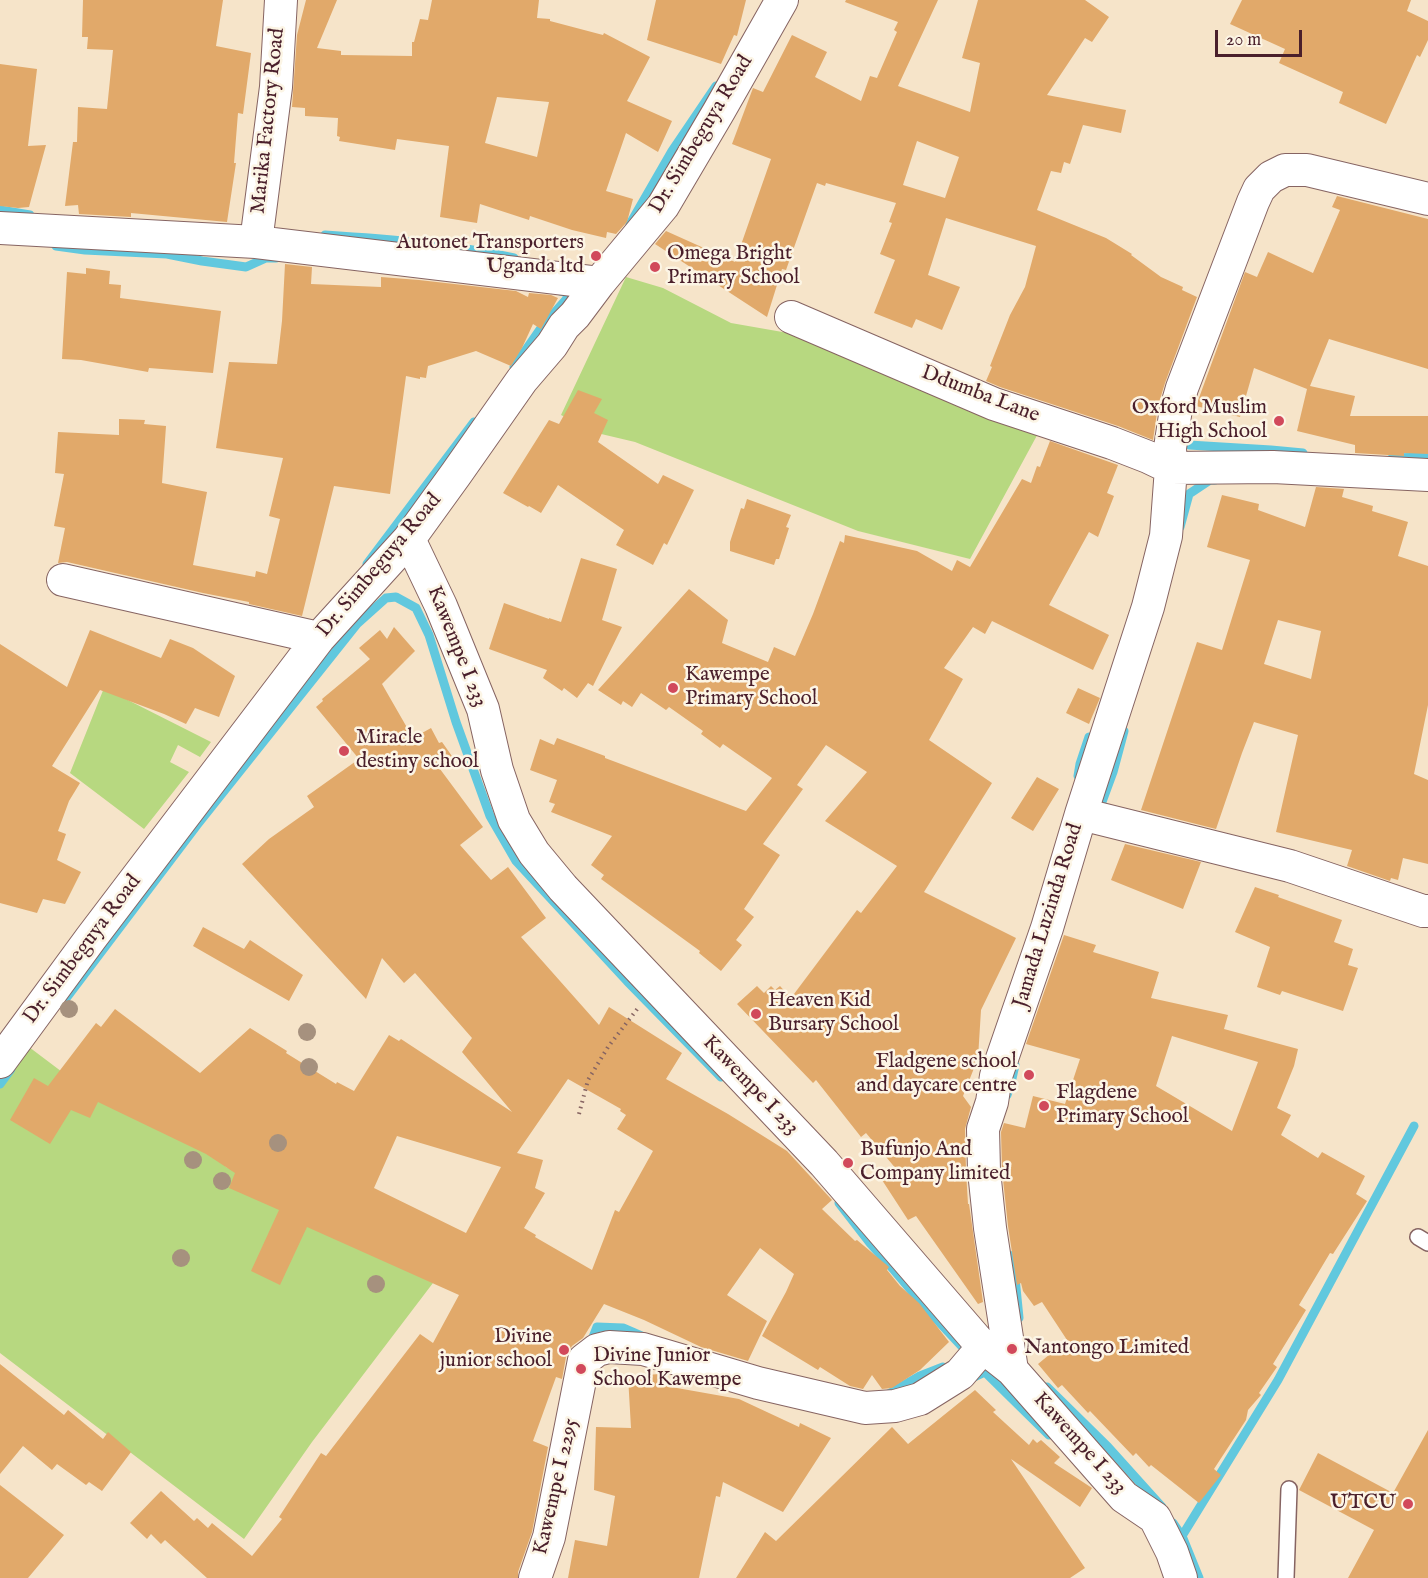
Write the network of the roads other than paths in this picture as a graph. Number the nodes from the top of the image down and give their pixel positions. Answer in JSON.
{"nodes":[{"id":1,"x":281,"y":0,"type":"edge"},
{"id":2,"x":782,"y":0,"type":"edge"},
{"id":3,"x":1428,"y":199,"type":"edge"},
{"id":4,"x":0,"y":228,"type":"edge"},
{"id":5,"x":256,"y":242,"type":"junction"},
{"id":6,"x":599,"y":283,"type":"junction"},
{"id":7,"x":791,"y":317,"type":"dead end"},
{"id":8,"x":1171,"y":468,"type":"junction"},
{"id":9,"x":1428,"y":476,"type":"edge"},
{"id":10,"x":409,"y":539,"type":"junction"},
{"id":11,"x":63,"y":580,"type":"dead end"},
{"id":12,"x":319,"y":638,"type":"junction"},
{"id":13,"x":1081,"y":814,"type":"junction"},
{"id":14,"x":1425,"y":911,"type":"edge"},
{"id":15,"x":0,"y":1062,"type":"edge"},
{"id":16,"x":983,"y":1347,"type":"junction"},
{"id":17,"x":1012,"y":1370,"type":"junction"},
{"id":18,"x":1289,"y":1489,"type":"dead end"},
{"id":19,"x":535,"y":1578,"type":"edge"},
{"id":20,"x":1181,"y":1578,"type":"edge"},
{"id":21,"x":1286,"y":1578,"type":"edge"}],
"edges":[{"from":1,"to":5,"type":"street","name":"Marika Factory Road"},
{"from":2,"to":6,"type":"street","name":"Dr. Simbeguya Road"},
{"from":3,"to":8,"type":"street","name":"Jamada Luzinda Road"},
{"from":4,"to":5,"type":"street"},
{"from":5,"to":6,"type":"street"},
{"from":6,"to":10,"type":"street","name":"Dr. Simbeguya Road"},
{"from":7,"to":8,"type":"street","name":"Ddumba Lane"},
{"from":8,"to":9,"type":"street"},
{"from":8,"to":13,"type":"street","name":"Jamada Luzinda Road"},
{"from":10,"to":12,"type":"street","name":"Dr. Simbeguya Road"},
{"from":10,"to":16,"type":"street","name":"Kawempe I 233"},
{"from":11,"to":12,"type":"street"},
{"from":12,"to":15,"type":"street","name":"Dr. Simbeguya Road"},
{"from":13,"to":14,"type":"street"},
{"from":13,"to":17,"type":"street","name":"Jamada Luzinda Road"},
{"from":16,"to":17,"type":"street","name":"Kawempe I 233"},
{"from":16,"to":19,"type":"street","name":"Kawempe I 2295"},
{"from":17,"to":20,"type":"street","name":"Kawempe I 233"},
{"from":18,"to":21,"type":"lane"}]}
